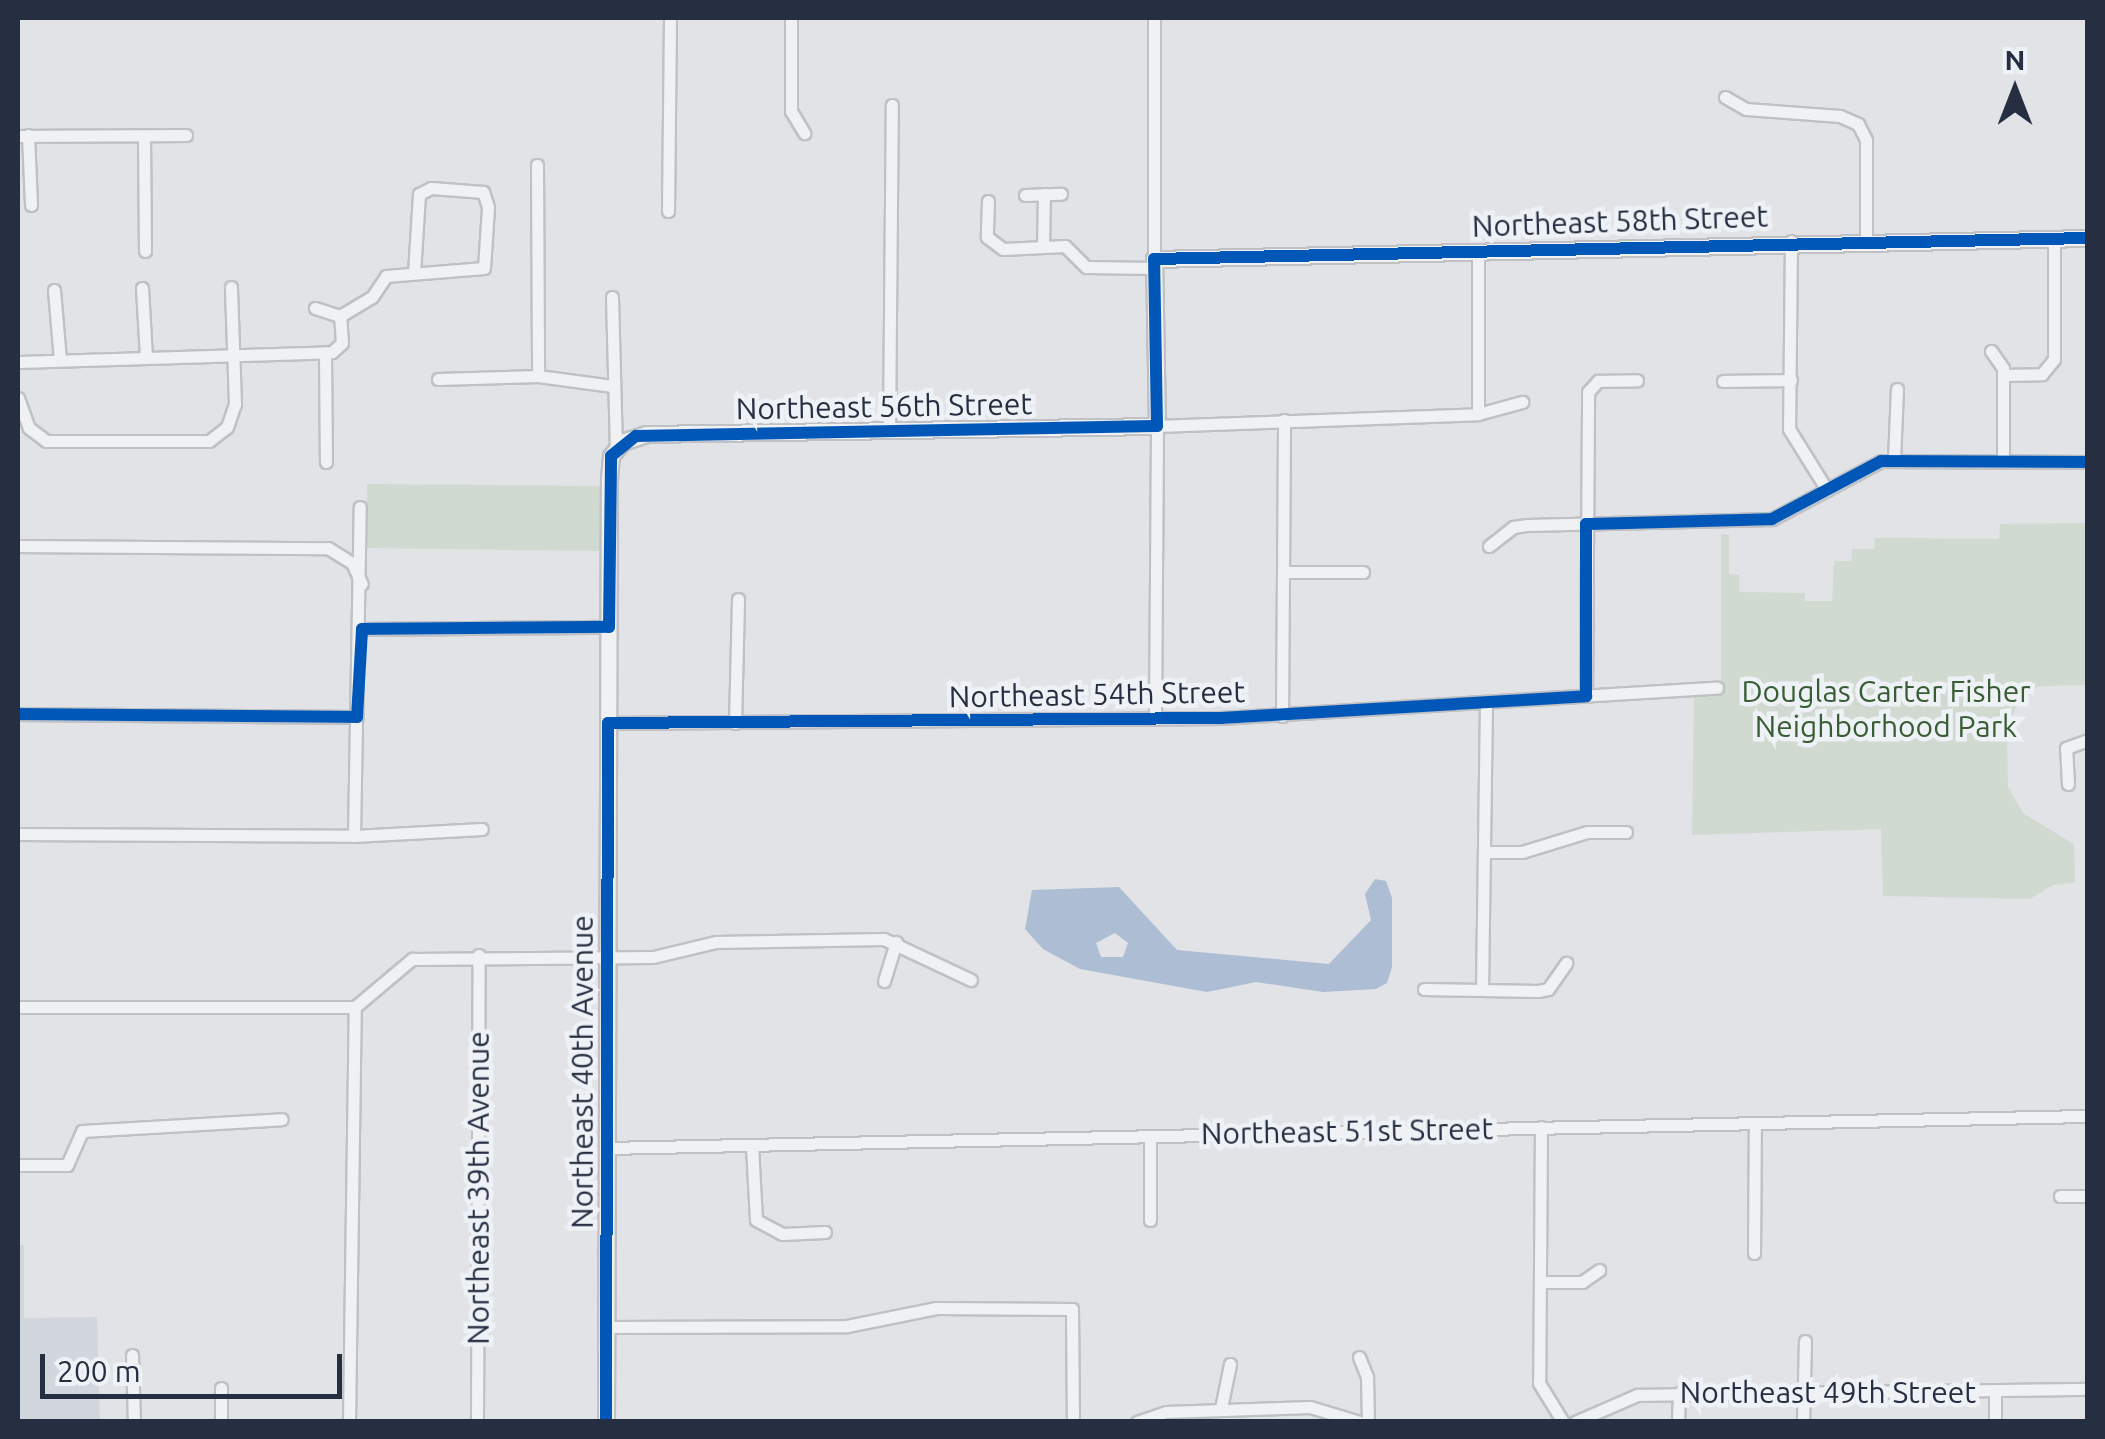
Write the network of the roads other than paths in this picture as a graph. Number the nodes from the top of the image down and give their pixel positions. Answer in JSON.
{"nodes":[{"id":1,"x":670,"y":18,"type":"edge"},
{"id":2,"x":792,"y":18,"type":"edge"},
{"id":3,"x":1154,"y":18,"type":"edge"},
{"id":4,"x":1725,"y":97,"type":"dead end"},
{"id":5,"x":892,"y":105,"type":"dead end"},
{"id":6,"x":804,"y":133,"type":"dead end"},
{"id":7,"x":186,"y":134,"type":"dead end"},
{"id":8,"x":23,"y":136,"type":"edge"},
{"id":9,"x":144,"y":136,"type":"junction"},
{"id":10,"x":537,"y":165,"type":"dead end"},
{"id":11,"x":1044,"y":194,"type":"junction"},
{"id":12,"x":1061,"y":194,"type":"dead end"},
{"id":13,"x":1026,"y":195,"type":"dead end"},
{"id":14,"x":988,"y":201,"type":"dead end"},
{"id":15,"x":31,"y":205,"type":"dead end"},
{"id":16,"x":668,"y":211,"type":"dead end"},
{"id":17,"x":2054,"y":238,"type":"junction"},
{"id":18,"x":2088,"y":238,"type":"edge"},
{"id":19,"x":1866,"y":240,"type":"junction"},
{"id":20,"x":1791,"y":241,"type":"junction"},
{"id":21,"x":1043,"y":246,"type":"junction"},
{"id":22,"x":1478,"y":250,"type":"junction"},
{"id":23,"x":145,"y":251,"type":"dead end"},
{"id":24,"x":1154,"y":264,"type":"junction"},
{"id":25,"x":414,"y":272,"type":"junction"},
{"id":26,"x":231,"y":287,"type":"dead end"},
{"id":27,"x":142,"y":288,"type":"dead end"},
{"id":28,"x":54,"y":290,"type":"dead end"},
{"id":29,"x":612,"y":297,"type":"dead end"},
{"id":30,"x":315,"y":308,"type":"dead end"},
{"id":31,"x":340,"y":316,"type":"junction"},
{"id":32,"x":1991,"y":352,"type":"dead end"},
{"id":33,"x":232,"y":354,"type":"junction"},
{"id":34,"x":325,"y":354,"type":"junction"},
{"id":35,"x":146,"y":357,"type":"junction"},
{"id":36,"x":60,"y":360,"type":"junction"},
{"id":37,"x":18,"y":362,"type":"edge"},
{"id":38,"x":2003,"y":375,"type":"junction"},
{"id":39,"x":538,"y":376,"type":"junction"},
{"id":40,"x":438,"y":379,"type":"dead end"},
{"id":41,"x":1637,"y":380,"type":"dead end"},
{"id":42,"x":1791,"y":380,"type":"junction"},
{"id":43,"x":1723,"y":381,"type":"dead end"},
{"id":44,"x":612,"y":386,"type":"junction"},
{"id":45,"x":1897,"y":389,"type":"dead end"},
{"id":46,"x":18,"y":398,"type":"edge"},
{"id":47,"x":1522,"y":402,"type":"dead end"},
{"id":48,"x":1478,"y":414,"type":"junction"},
{"id":49,"x":1284,"y":420,"type":"junction"},
{"id":50,"x":1157,"y":426,"type":"junction"},
{"id":51,"x":890,"y":430,"type":"junction"},
{"id":52,"x":616,"y":447,"type":"junction"},
{"id":53,"x":1894,"y":460,"type":"junction"},
{"id":54,"x":326,"y":462,"type":"dead end"},
{"id":55,"x":2003,"y":462,"type":"junction"},
{"id":56,"x":2088,"y":462,"type":"edge"},
{"id":57,"x":1827,"y":490,"type":"junction"},
{"id":58,"x":360,"y":507,"type":"dead end"},
{"id":59,"x":1586,"y":524,"type":"junction"},
{"id":60,"x":18,"y":546,"type":"edge"},
{"id":61,"x":1489,"y":546,"type":"dead end"},
{"id":62,"x":1282,"y":572,"type":"junction"},
{"id":63,"x":1362,"y":572,"type":"dead end"},
{"id":64,"x":362,"y":584,"type":"junction"},
{"id":65,"x":738,"y":599,"type":"dead end"},
{"id":66,"x":608,"y":627,"type":"junction"},
{"id":67,"x":362,"y":630,"type":"junction"},
{"id":68,"x":1716,"y":688,"type":"dead end"},
{"id":69,"x":1586,"y":696,"type":"junction"},
{"id":70,"x":1486,"y":702,"type":"junction"},
{"id":71,"x":18,"y":714,"type":"edge"},
{"id":72,"x":1282,"y":716,"type":"junction"},
{"id":73,"x":356,"y":717,"type":"junction"},
{"id":74,"x":1155,"y":719,"type":"junction"},
{"id":75,"x":608,"y":723,"type":"junction"},
{"id":76,"x":736,"y":723,"type":"junction"},
{"id":77,"x":2088,"y":740,"type":"edge"},
{"id":78,"x":2068,"y":784,"type":"dead end"},
{"id":79,"x":482,"y":829,"type":"dead end"},
{"id":80,"x":1626,"y":832,"type":"dead end"},
{"id":81,"x":18,"y":834,"type":"edge"},
{"id":82,"x":354,"y":836,"type":"junction"},
{"id":83,"x":1484,"y":852,"type":"junction"},
{"id":84,"x":896,"y":942,"type":"junction"},
{"id":85,"x":479,"y":954,"type":"junction"},
{"id":86,"x":608,"y":954,"type":"junction"},
{"id":87,"x":1566,"y":964,"type":"dead end"},
{"id":88,"x":884,"y":980,"type":"dead end"},
{"id":89,"x":971,"y":980,"type":"dead end"},
{"id":90,"x":1424,"y":989,"type":"dead end"},
{"id":91,"x":1482,"y":990,"type":"junction"},
{"id":92,"x":18,"y":1007,"type":"edge"},
{"id":93,"x":354,"y":1007,"type":"junction"},
{"id":94,"x":2088,"y":1116,"type":"edge"},
{"id":95,"x":282,"y":1120,"type":"dead end"},
{"id":96,"x":1756,"y":1123,"type":"junction"},
{"id":97,"x":1541,"y":1127,"type":"junction"},
{"id":98,"x":1150,"y":1136,"type":"junction"},
{"id":99,"x":752,"y":1146,"type":"junction"},
{"id":100,"x":607,"y":1148,"type":"junction"},
{"id":101,"x":18,"y":1164,"type":"edge"},
{"id":102,"x":2060,"y":1196,"type":"dead end"},
{"id":103,"x":2088,"y":1196,"type":"edge"},
{"id":104,"x":1150,"y":1220,"type":"dead end"},
{"id":105,"x":825,"y":1232,"type":"dead end"},
{"id":106,"x":1754,"y":1253,"type":"dead end"},
{"id":107,"x":1599,"y":1270,"type":"dead end"},
{"id":108,"x":1540,"y":1282,"type":"junction"},
{"id":109,"x":606,"y":1327,"type":"junction"},
{"id":110,"x":1805,"y":1342,"type":"dead end"},
{"id":111,"x":132,"y":1355,"type":"dead end"},
{"id":112,"x":1359,"y":1358,"type":"dead end"},
{"id":113,"x":1230,"y":1364,"type":"dead end"},
{"id":114,"x":221,"y":1388,"type":"dead end"},
{"id":115,"x":2088,"y":1389,"type":"edge"},
{"id":116,"x":1802,"y":1392,"type":"junction"},
{"id":117,"x":1995,"y":1392,"type":"junction"},
{"id":118,"x":1679,"y":1393,"type":"junction"},
{"id":119,"x":1221,"y":1408,"type":"junction"},
{"id":120,"x":134,"y":1422,"type":"edge"},
{"id":121,"x":221,"y":1422,"type":"edge"},
{"id":122,"x":349,"y":1422,"type":"edge"},
{"id":123,"x":477,"y":1422,"type":"edge"},
{"id":124,"x":606,"y":1422,"type":"edge"},
{"id":125,"x":1073,"y":1422,"type":"edge"},
{"id":126,"x":1137,"y":1422,"type":"edge"},
{"id":127,"x":1360,"y":1422,"type":"edge"},
{"id":128,"x":1368,"y":1422,"type":"edge"},
{"id":129,"x":1562,"y":1422,"type":"edge"},
{"id":130,"x":1576,"y":1422,"type":"edge"},
{"id":131,"x":1678,"y":1422,"type":"edge"},
{"id":132,"x":1803,"y":1422,"type":"edge"},
{"id":133,"x":1994,"y":1422,"type":"edge"}],
"edges":[{"from":1,"to":16,"type":"street"},
{"from":2,"to":6,"type":"street"},
{"from":3,"to":24,"type":"street"},
{"from":4,"to":19,"type":"street"},
{"from":5,"to":51,"type":"street"},
{"from":7,"to":9,"type":"street"},
{"from":8,"to":9,"type":"street"},
{"from":8,"to":15,"type":"street"},
{"from":9,"to":23,"type":"street"},
{"from":10,"to":39,"type":"street"},
{"from":11,"to":12,"type":"street"},
{"from":11,"to":13,"type":"street"},
{"from":11,"to":21,"type":"street"},
{"from":14,"to":21,"type":"street"},
{"from":17,"to":18,"type":"street","name":"Northeast 58th Street"},
{"from":17,"to":19,"type":"street","name":"Northeast 58th Street"},
{"from":17,"to":38,"type":"street"},
{"from":19,"to":20,"type":"street","name":"Northeast 58th Street"},
{"from":20,"to":22,"type":"street","name":"Northeast 58th Street"},
{"from":20,"to":42,"type":"street"},
{"from":21,"to":24,"type":"street"},
{"from":22,"to":24,"type":"street","name":"Northeast 58th Street"},
{"from":22,"to":48,"type":"street"},
{"from":24,"to":50,"type":"street"},
{"from":25,"to":25,"type":"street"},
{"from":25,"to":31,"type":"street"},
{"from":26,"to":33,"type":"street"},
{"from":27,"to":35,"type":"street"},
{"from":28,"to":36,"type":"street"},
{"from":29,"to":44,"type":"street","name":"Northeast 40th Avenue"},
{"from":30,"to":31,"type":"street"},
{"from":31,"to":34,"type":"street"},
{"from":32,"to":38,"type":"street"},
{"from":33,"to":34,"type":"street"},
{"from":33,"to":35,"type":"street"},
{"from":33,"to":46,"type":"street"},
{"from":34,"to":54,"type":"street"},
{"from":35,"to":36,"type":"street"},
{"from":36,"to":37,"type":"street"},
{"from":38,"to":55,"type":"street"},
{"from":39,"to":40,"type":"street"},
{"from":39,"to":44,"type":"street"},
{"from":41,"to":59,"type":"street"},
{"from":42,"to":43,"type":"street"},
{"from":42,"to":57,"type":"street"},
{"from":44,"to":52,"type":"street","name":"Northeast 40th Avenue"},
{"from":45,"to":53,"type":"street"},
{"from":47,"to":48,"type":"street","name":"Northeast 56th Street"},
{"from":48,"to":49,"type":"street","name":"Northeast 56th Street"},
{"from":49,"to":50,"type":"street","name":"Northeast 56th Street"},
{"from":49,"to":62,"type":"street"},
{"from":50,"to":51,"type":"street","name":"Northeast 56th Street"},
{"from":50,"to":74,"type":"street"},
{"from":51,"to":52,"type":"street","name":"Northeast 56th Street"},
{"from":52,"to":66,"type":"street","name":"Northeast 40th Avenue"},
{"from":53,"to":55,"type":"street"},
{"from":53,"to":57,"type":"street"},
{"from":55,"to":56,"type":"street"},
{"from":57,"to":59,"type":"street"},
{"from":58,"to":64,"type":"street"},
{"from":59,"to":61,"type":"street"},
{"from":59,"to":69,"type":"street"},
{"from":60,"to":64,"type":"street"},
{"from":62,"to":63,"type":"street"},
{"from":62,"to":72,"type":"street"},
{"from":64,"to":67,"type":"street"},
{"from":65,"to":76,"type":"street"},
{"from":66,"to":67,"type":"street"},
{"from":66,"to":75,"type":"street","name":"Northeast 40th Avenue"},
{"from":67,"to":73,"type":"street"},
{"from":68,"to":69,"type":"street","name":"Northeast 54th Street"},
{"from":69,"to":70,"type":"street","name":"Northeast 54th Street"},
{"from":70,"to":72,"type":"street","name":"Northeast 54th Street"},
{"from":70,"to":83,"type":"street"},
{"from":71,"to":73,"type":"street"},
{"from":72,"to":74,"type":"street","name":"Northeast 54th Street"},
{"from":73,"to":82,"type":"street"},
{"from":74,"to":76,"type":"street","name":"Northeast 54th Street"},
{"from":75,"to":76,"type":"street","name":"Northeast 54th Street"},
{"from":75,"to":86,"type":"street","name":"Northeast 40th Avenue"},
{"from":77,"to":78,"type":"street"},
{"from":79,"to":82,"type":"street"},
{"from":80,"to":83,"type":"street"},
{"from":81,"to":82,"type":"street"},
{"from":83,"to":91,"type":"street"},
{"from":84,"to":86,"type":"street"},
{"from":84,"to":88,"type":"street"},
{"from":84,"to":89,"type":"street"},
{"from":85,"to":86,"type":"street"},
{"from":85,"to":93,"type":"street"},
{"from":85,"to":123,"type":"street","name":"Northeast 39th Avenue"},
{"from":86,"to":100,"type":"street","name":"Northeast 40th Avenue"},
{"from":87,"to":91,"type":"street"},
{"from":90,"to":91,"type":"street"},
{"from":92,"to":93,"type":"street"},
{"from":93,"to":122,"type":"street"},
{"from":94,"to":96,"type":"street","name":"Northeast 51st Street"},
{"from":95,"to":101,"type":"street"},
{"from":96,"to":97,"type":"street","name":"Northeast 51st Street"},
{"from":96,"to":106,"type":"street"},
{"from":97,"to":98,"type":"street","name":"Northeast 51st Street"},
{"from":97,"to":108,"type":"street"},
{"from":98,"to":99,"type":"street","name":"Northeast 51st Street"},
{"from":98,"to":104,"type":"street"},
{"from":99,"to":100,"type":"street","name":"Northeast 51st Street"},
{"from":99,"to":105,"type":"street"},
{"from":100,"to":109,"type":"street","name":"Northeast 40th Avenue"},
{"from":102,"to":103,"type":"street"},
{"from":107,"to":108,"type":"street"},
{"from":108,"to":129,"type":"street"},
{"from":109,"to":124,"type":"street","name":"Northeast 40th Avenue"},
{"from":109,"to":125,"type":"street"},
{"from":110,"to":116,"type":"street"},
{"from":111,"to":120,"type":"street"},
{"from":112,"to":128,"type":"street"},
{"from":113,"to":119,"type":"street"},
{"from":114,"to":121,"type":"street"},
{"from":115,"to":117,"type":"street","name":"Northeast 49th Street"},
{"from":116,"to":117,"type":"street","name":"Northeast 49th Street"},
{"from":116,"to":118,"type":"street","name":"Northeast 49th Street"},
{"from":116,"to":132,"type":"street"},
{"from":117,"to":133,"type":"street"},
{"from":118,"to":130,"type":"street","name":"Northeast 49th Street"},
{"from":118,"to":131,"type":"street"},
{"from":119,"to":126,"type":"street"},
{"from":119,"to":127,"type":"street"}]}
